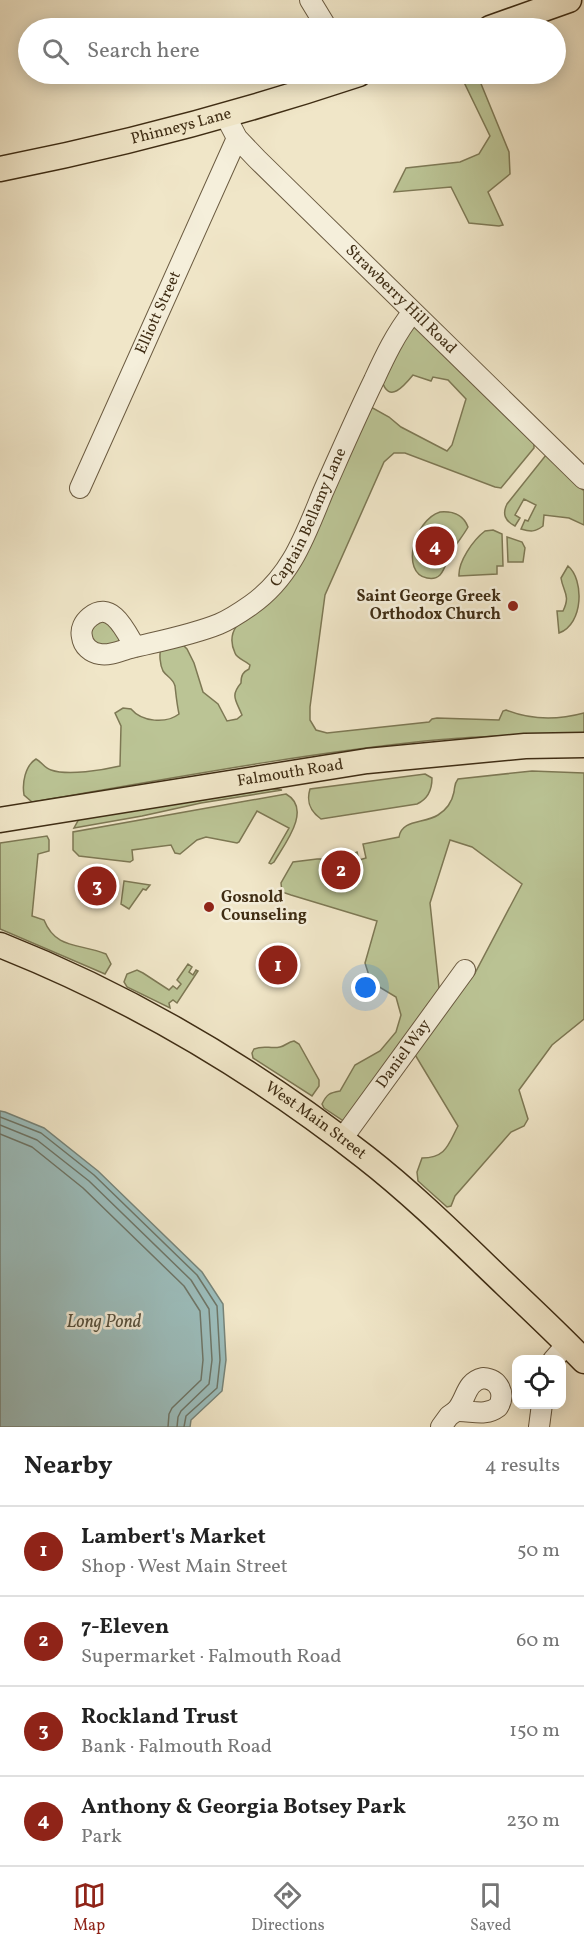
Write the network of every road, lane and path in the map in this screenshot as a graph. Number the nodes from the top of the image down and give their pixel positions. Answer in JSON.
{"nodes":[{"id":1,"x":310,"y":0,"type":"edge"},
{"id":2,"x":567,"y":0,"type":"edge"},
{"id":3,"x":321,"y":18,"type":"edge"},
{"id":4,"x":518,"y":18,"type":"edge"},
{"id":5,"x":323,"y":84,"type":"edge"},
{"id":6,"x":225,"y":115,"type":"junction"},
{"id":7,"x":237,"y":138,"type":"junction"},
{"id":8,"x":0,"y":169,"type":"edge"},
{"id":9,"x":412,"y":313,"type":"junction"},
{"id":10,"x":584,"y":479,"type":"edge"},
{"id":11,"x":80,"y":488,"type":"dead end"},
{"id":12,"x":135,"y":647,"type":"dead end"},
{"id":13,"x":584,"y":744,"type":"edge"},
{"id":14,"x":0,"y":820,"type":"edge"},
{"id":15,"x":0,"y":945,"type":"edge"},
{"id":16,"x":465,"y":970,"type":"dead end"},
{"id":17,"x":342,"y":1139,"type":"junction"},
{"id":18,"x":560,"y":1352,"type":"edge"},
{"id":19,"x":584,"y":1361,"type":"edge"},
{"id":20,"x":541,"y":1409,"type":"edge"},
{"id":21,"x":456,"y":1411,"type":"dead end"},
{"id":22,"x":441,"y":1427,"type":"edge"},
{"id":23,"x":539,"y":1427,"type":"edge"}],
"edges":[{"from":1,"to":3,"type":"street"},
{"from":2,"to":4,"type":"main road"},
{"from":5,"to":6,"type":"main road","name":"Phinneys Lane"},
{"from":6,"to":7,"type":"street","name":"Strawberry Hill Road"},
{"from":6,"to":8,"type":"main road","name":"Phinneys Lane"},
{"from":7,"to":9,"type":"street","name":"Strawberry Hill Road"},
{"from":7,"to":11,"type":"street","name":"Elliott Street"},
{"from":9,"to":10,"type":"street","name":"Strawberry Hill Road"},
{"from":9,"to":12,"type":"street","name":"Captain Bellamy Lane"},
{"from":13,"to":14,"type":"main road","name":"Falmouth Road"},
{"from":15,"to":17,"type":"main road","name":"West Main Street"},
{"from":16,"to":17,"type":"street","name":"Daniel Way"},
{"from":17,"to":18,"type":"main road","name":"West Main Street"},
{"from":18,"to":19,"type":"main road","name":"West Main Street"},
{"from":20,"to":23,"type":"street"},
{"from":21,"to":22,"type":"street"}]}
